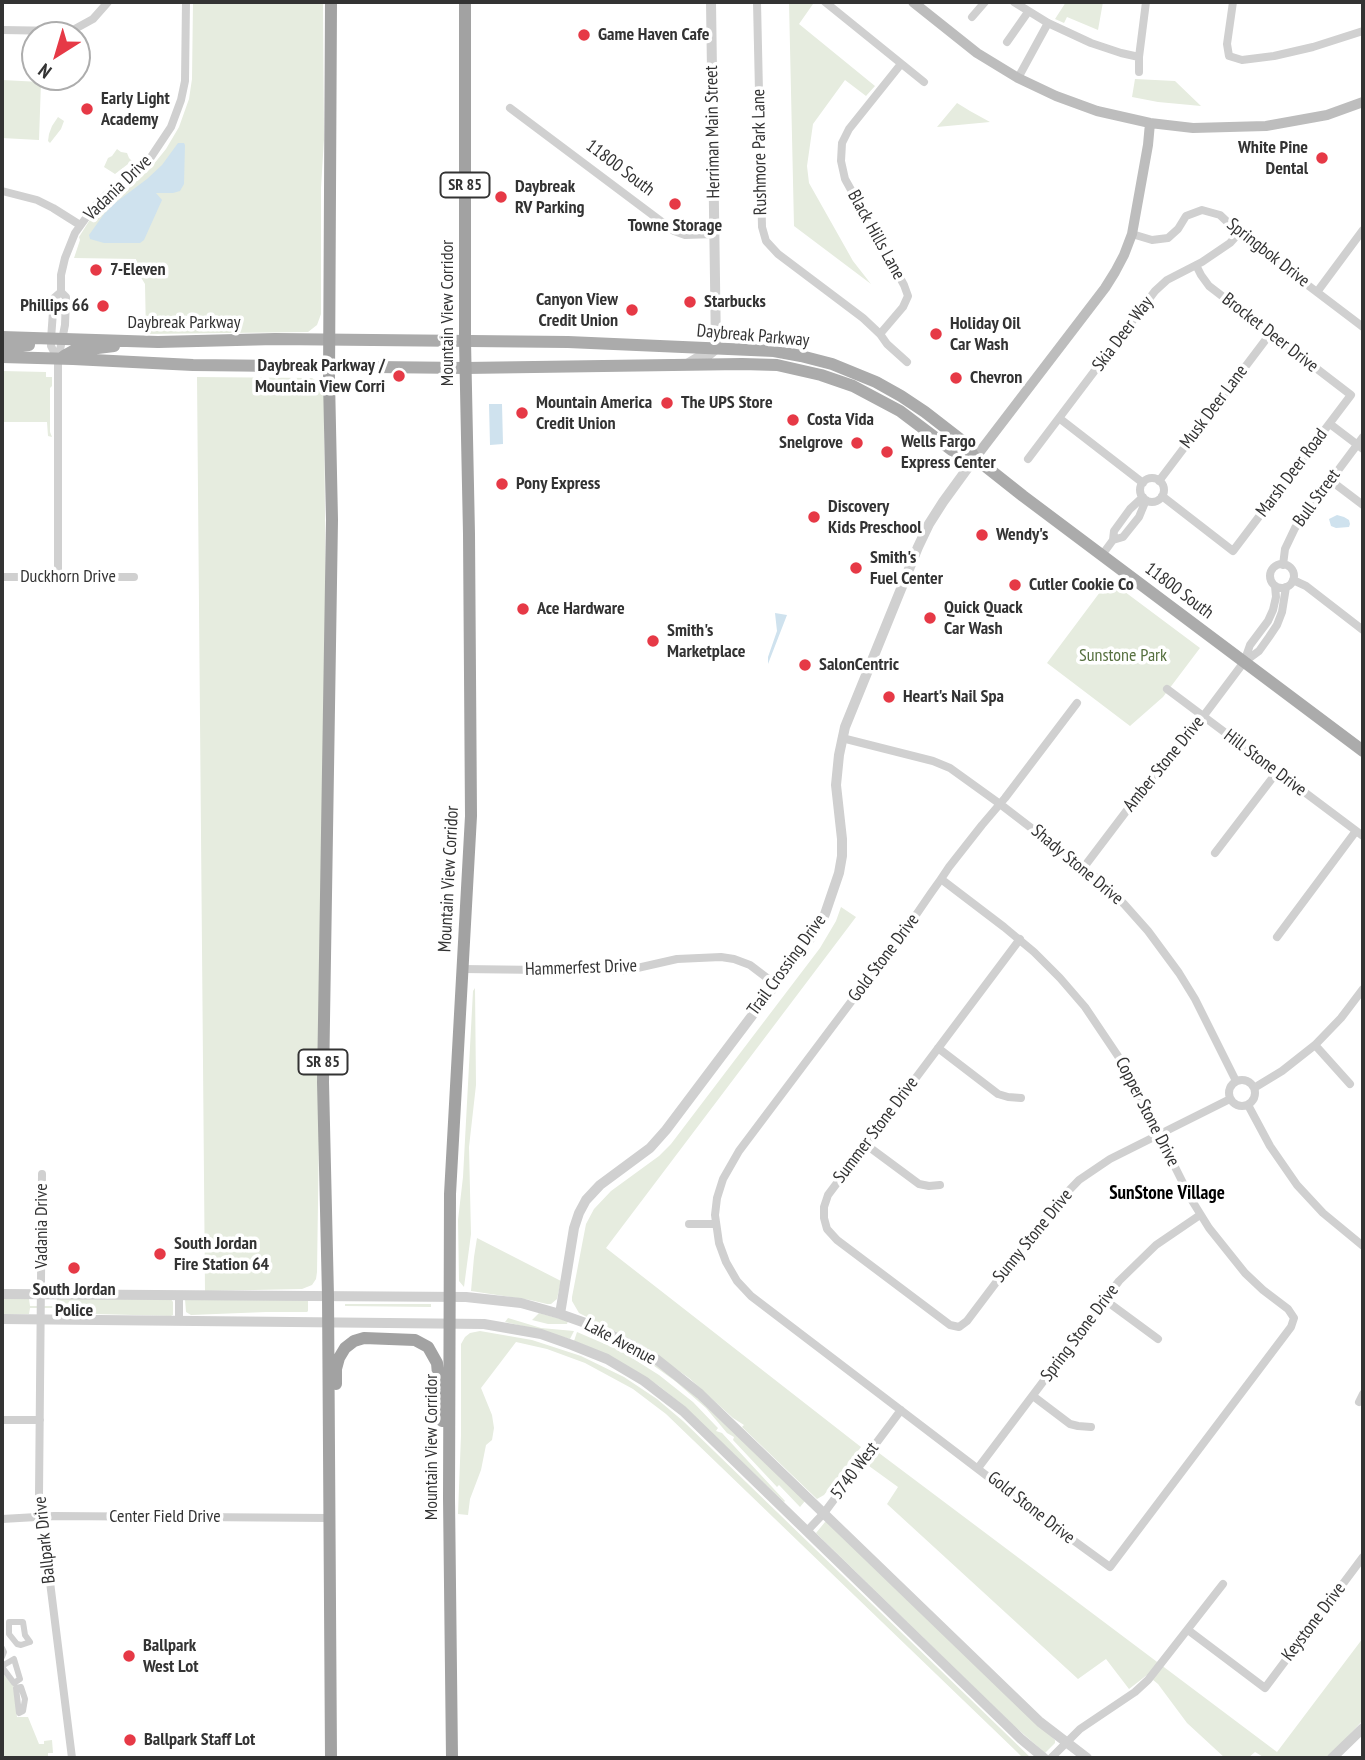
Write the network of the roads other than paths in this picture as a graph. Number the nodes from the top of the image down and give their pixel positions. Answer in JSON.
{"nodes":[{"id":1,"x":108,"y":2,"type":"edge"},
{"id":2,"x":186,"y":2,"type":"edge"},
{"id":3,"x":331,"y":2,"type":"edge"},
{"id":4,"x":465,"y":2,"type":"edge"},
{"id":5,"x":711,"y":2,"type":"edge"},
{"id":6,"x":757,"y":2,"type":"edge"},
{"id":7,"x":825,"y":2,"type":"edge"},
{"id":8,"x":913,"y":2,"type":"edge"},
{"id":9,"x":985,"y":2,"type":"edge"},
{"id":10,"x":1014,"y":2,"type":"edge"},
{"id":11,"x":1146,"y":2,"type":"edge"},
{"id":12,"x":1233,"y":2,"type":"edge"},
{"id":13,"x":1028,"y":12,"type":"junction"},
{"id":14,"x":972,"y":18,"type":"dead end"},
{"id":15,"x":1048,"y":23,"type":"junction"},
{"id":16,"x":2,"y":30,"type":"edge"},
{"id":17,"x":1363,"y":31,"type":"edge"},
{"id":18,"x":1007,"y":42,"type":"dead end"},
{"id":19,"x":1139,"y":57,"type":"junction"},
{"id":20,"x":901,"y":64,"type":"junction"},
{"id":21,"x":1139,"y":72,"type":"dead end"},
{"id":22,"x":1018,"y":78,"type":"junction"},
{"id":23,"x":924,"y":82,"type":"dead end"},
{"id":24,"x":1363,"y":102,"type":"edge"},
{"id":25,"x":510,"y":108,"type":"dead end"},
{"id":26,"x":1150,"y":123,"type":"junction"},
{"id":27,"x":2,"y":191,"type":"edge"},
{"id":28,"x":80,"y":225,"type":"junction"},
{"id":29,"x":1363,"y":230,"type":"edge"},
{"id":30,"x":1239,"y":233,"type":"junction"},
{"id":31,"x":715,"y":234,"type":"junction"},
{"id":32,"x":1132,"y":234,"type":"junction"},
{"id":33,"x":1196,"y":265,"type":"junction"},
{"id":34,"x":61,"y":292,"type":"junction"},
{"id":35,"x":1317,"y":292,"type":"junction"},
{"id":36,"x":1363,"y":327,"type":"edge"},
{"id":37,"x":880,"y":334,"type":"junction"},
{"id":38,"x":1270,"y":334,"type":"junction"},
{"id":39,"x":2,"y":337,"type":"edge"},
{"id":40,"x":330,"y":340,"type":"junction"},
{"id":41,"x":55,"y":341,"type":"junction"},
{"id":42,"x":139,"y":341,"type":"junction"},
{"id":43,"x":465,"y":341,"type":"junction"},
{"id":44,"x":2,"y":348,"type":"edge"},
{"id":45,"x":716,"y":349,"type":"junction"},
{"id":46,"x":774,"y":351,"type":"junction"},
{"id":47,"x":2,"y":357,"type":"edge"},
{"id":48,"x":58,"y":360,"type":"junction"},
{"id":49,"x":907,"y":362,"type":"dead end"},
{"id":50,"x":714,"y":364,"type":"junction"},
{"id":51,"x":686,"y":365,"type":"junction"},
{"id":52,"x":330,"y":367,"type":"junction"},
{"id":53,"x":466,"y":369,"type":"junction"},
{"id":54,"x":1351,"y":395,"type":"joint"},
{"id":55,"x":1059,"y":418,"type":"junction"},
{"id":56,"x":1330,"y":424,"type":"junction"},
{"id":57,"x":1363,"y":437,"type":"edge"},
{"id":58,"x":1360,"y":447,"type":"edge"},
{"id":59,"x":975,"y":458,"type":"junction"},
{"id":60,"x":1028,"y":459,"type":"dead end"},
{"id":61,"x":1330,"y":480,"type":"junction"},
{"id":62,"x":1159,"y":481,"type":"junction"},
{"id":63,"x":1143,"y":483,"type":"junction"},
{"id":64,"x":1162,"y":496,"type":"junction"},
{"id":65,"x":1144,"y":499,"type":"junction"},
{"id":66,"x":1363,"y":505,"type":"edge"},
{"id":67,"x":1102,"y":555,"type":"junction"},
{"id":68,"x":1283,"y":565,"type":"junction"},
{"id":69,"x":2,"y":576,"type":"edge"},
{"id":70,"x":58,"y":577,"type":"junction"},
{"id":71,"x":134,"y":577,"type":"dead end"},
{"id":72,"x":1293,"y":580,"type":"junction"},
{"id":73,"x":1275,"y":586,"type":"junction"},
{"id":74,"x":1286,"y":587,"type":"junction"},
{"id":75,"x":1363,"y":629,"type":"edge"},
{"id":76,"x":1244,"y":662,"type":"junction"},
{"id":77,"x":1167,"y":689,"type":"dead end"},
{"id":78,"x":1077,"y":703,"type":"dead end"},
{"id":79,"x":1203,"y":716,"type":"junction"},
{"id":80,"x":842,"y":738,"type":"junction"},
{"id":81,"x":1363,"y":751,"type":"edge"},
{"id":82,"x":1277,"y":772,"type":"junction"},
{"id":83,"x":1000,"y":804,"type":"junction"},
{"id":84,"x":1360,"y":834,"type":"edge"},
{"id":85,"x":1215,"y":853,"type":"dead end"},
{"id":86,"x":1084,"y":867,"type":"junction"},
{"id":87,"x":941,"y":879,"type":"junction"},
{"id":88,"x":1277,"y":937,"type":"dead end"},
{"id":89,"x":1020,"y":939,"type":"junction"},
{"id":90,"x":462,"y":969,"type":"junction"},
{"id":91,"x":775,"y":984,"type":"junction"},
{"id":92,"x":1363,"y":989,"type":"edge"},
{"id":93,"x":1315,"y":1045,"type":"junction"},
{"id":94,"x":938,"y":1048,"type":"junction"},
{"id":95,"x":1236,"y":1081,"type":"junction"},
{"id":96,"x":1350,"y":1084,"type":"dead end"},
{"id":97,"x":1254,"y":1088,"type":"junction"},
{"id":98,"x":1021,"y":1098,"type":"dead end"},
{"id":99,"x":1230,"y":1100,"type":"junction"},
{"id":100,"x":1248,"y":1105,"type":"junction"},
{"id":101,"x":1159,"y":1135,"type":"junction"},
{"id":102,"x":865,"y":1144,"type":"junction"},
{"id":103,"x":42,"y":1174,"type":"dead end"},
{"id":104,"x":940,"y":1185,"type":"dead end"},
{"id":105,"x":1200,"y":1215,"type":"junction"},
{"id":106,"x":689,"y":1224,"type":"dead end"},
{"id":107,"x":716,"y":1224,"type":"junction"},
{"id":108,"x":1361,"y":1240,"type":"edge"},
{"id":109,"x":2,"y":1294,"type":"edge"},
{"id":110,"x":41,"y":1294,"type":"junction"},
{"id":111,"x":178,"y":1295,"type":"junction"},
{"id":112,"x":328,"y":1296,"type":"junction"},
{"id":113,"x":450,"y":1296,"type":"junction"},
{"id":114,"x":1105,"y":1300,"type":"junction"},
{"id":115,"x":560,"y":1314,"type":"junction"},
{"id":116,"x":2,"y":1319,"type":"edge"},
{"id":117,"x":41,"y":1320,"type":"junction"},
{"id":118,"x":179,"y":1321,"type":"junction"},
{"id":119,"x":328,"y":1322,"type":"junction"},
{"id":120,"x":449,"y":1323,"type":"junction"},
{"id":121,"x":959,"y":1327,"type":"joint"},
{"id":122,"x":1158,"y":1339,"type":"dead end"},
{"id":123,"x":1033,"y":1396,"type":"junction"},
{"id":124,"x":901,"y":1410,"type":"junction"},
{"id":125,"x":2,"y":1420,"type":"edge"},
{"id":126,"x":40,"y":1420,"type":"junction"},
{"id":127,"x":1091,"y":1427,"type":"dead end"},
{"id":128,"x":978,"y":1468,"type":"junction"},
{"id":129,"x":449,"y":1498,"type":"junction"},
{"id":130,"x":824,"y":1513,"type":"junction"},
{"id":131,"x":41,"y":1517,"type":"junction"},
{"id":132,"x":329,"y":1518,"type":"junction"},
{"id":133,"x":2,"y":1519,"type":"edge"},
{"id":134,"x":807,"y":1531,"type":"junction"},
{"id":135,"x":1363,"y":1557,"type":"edge"},
{"id":136,"x":1110,"y":1567,"type":"joint"},
{"id":137,"x":1223,"y":1584,"type":"dead end"},
{"id":138,"x":330,"y":1608,"type":"junction"},
{"id":139,"x":1188,"y":1630,"type":"junction"},
{"id":140,"x":2,"y":1648,"type":"edge"},
{"id":141,"x":2,"y":1657,"type":"edge"},
{"id":142,"x":1363,"y":1728,"type":"edge"},
{"id":143,"x":1065,"y":1743,"type":"junction"},
{"id":144,"x":72,"y":1758,"type":"edge"},
{"id":145,"x":331,"y":1758,"type":"edge"},
{"id":146,"x":452,"y":1758,"type":"edge"},
{"id":147,"x":1044,"y":1758,"type":"edge"},
{"id":148,"x":1051,"y":1758,"type":"edge"},
{"id":149,"x":1087,"y":1758,"type":"edge"},
{"id":150,"x":1333,"y":1758,"type":"edge"}],
"edges":[{"from":1,"to":16,"type":"street"},
{"from":2,"to":28,"type":"street","name":"Vadania Drive"},
{"from":3,"to":40,"type":"highway","number":"SR 85"},
{"from":4,"to":43,"type":"highway","name":"Mountain View Corridor","number":"SR 85"},
{"from":5,"to":31,"type":"street","name":"Herriman Main Street"},
{"from":6,"to":37,"type":"street","name":"Rushmore Park Lane"},
{"from":7,"to":20,"type":"street"},
{"from":8,"to":22,"type":"main road"},
{"from":9,"to":14,"type":"street"},
{"from":10,"to":13,"type":"street"},
{"from":11,"to":19,"type":"street"},
{"from":12,"to":17,"type":"street"},
{"from":13,"to":15,"type":"street"},
{"from":13,"to":18,"type":"street"},
{"from":15,"to":19,"type":"street"},
{"from":15,"to":22,"type":"street"},
{"from":19,"to":21,"type":"street"},
{"from":20,"to":23,"type":"street"},
{"from":20,"to":37,"type":"street","name":"Black Hills Lane"},
{"from":22,"to":26,"type":"main road"},
{"from":24,"to":26,"type":"main road"},
{"from":25,"to":31,"type":"street","name":"11800 South"},
{"from":26,"to":32,"type":"main road"},
{"from":27,"to":28,"type":"street"},
{"from":28,"to":34,"type":"street","name":"Vadania Drive"},
{"from":29,"to":35,"type":"street"},
{"from":30,"to":32,"type":"street","name":"Springbok Drive"},
{"from":30,"to":33,"type":"street","name":"Skia Deer Way"},
{"from":30,"to":35,"type":"street","name":"Springbok Drive"},
{"from":31,"to":45,"type":"street","name":"Herriman Main Street"},
{"from":32,"to":59,"type":"main road"},
{"from":33,"to":38,"type":"street","name":"Brocket Deer Drive"},
{"from":33,"to":55,"type":"street","name":"Skia Deer Way"},
{"from":34,"to":41,"type":"street","name":"Vadania Drive"},
{"from":34,"to":41,"type":"street","name":"Vadania Drive"},
{"from":35,"to":36,"type":"street","name":"Springbok Drive"},
{"from":37,"to":49,"type":"street","name":"Rushmore Park Lane"},
{"from":38,"to":54,"type":"street","name":"Brocket Deer Drive"},
{"from":38,"to":62,"type":"street","name":"Musk Deer Lane"},
{"from":39,"to":41,"type":"main road","name":"Daybreak Parkway"},
{"from":40,"to":42,"type":"main road","name":"Daybreak Parkway"},
{"from":40,"to":43,"type":"main road","name":"Daybreak Parkway"},
{"from":40,"to":52,"type":"highway","number":"SR 85"},
{"from":41,"to":42,"type":"main road","name":"Daybreak Parkway"},
{"from":41,"to":44,"type":"main road"},
{"from":41,"to":48,"type":"street","name":"Vadania Drive"},
{"from":41,"to":48,"type":"street","name":"Vadania Drive"},
{"from":42,"to":48,"type":"main road"},
{"from":43,"to":45,"type":"main road","name":"Daybreak Parkway"},
{"from":43,"to":53,"type":"highway","name":"Mountain View Corridor","number":"SR 85"},
{"from":45,"to":46,"type":"main road","name":"Daybreak Parkway"},
{"from":45,"to":51,"type":"street"},
{"from":46,"to":50,"type":"main road"},
{"from":46,"to":59,"type":"main road","name":"Daybreak Parkway"},
{"from":47,"to":48,"type":"main road","name":"Daybreak Parkway"},
{"from":48,"to":52,"type":"main road","name":"Daybreak Parkway"},
{"from":48,"to":70,"type":"street","name":"Vadania Drive"},
{"from":50,"to":51,"type":"main road","name":"Daybreak Parkway"},
{"from":50,"to":59,"type":"main road","name":"Daybreak Parkway"},
{"from":51,"to":53,"type":"main road","name":"Daybreak Parkway"},
{"from":52,"to":53,"type":"main road","name":"Daybreak Parkway"},
{"from":52,"to":112,"type":"highway","number":"SR 85"},
{"from":53,"to":90,"type":"highway","name":"Mountain View Corridor","number":"SR 85"},
{"from":54,"to":56,"type":"street","name":"Marsh Deer Road"},
{"from":55,"to":60,"type":"street","name":"Skia Deer Way"},
{"from":55,"to":63,"type":"street"},
{"from":56,"to":58,"type":"street"},
{"from":56,"to":64,"type":"street","name":"Marsh Deer Road"},
{"from":57,"to":58,"type":"street","name":"Bull Street"},
{"from":58,"to":61,"type":"street","name":"Bull Street"},
{"from":59,"to":67,"type":"main road","name":"11800 South"},
{"from":59,"to":80,"type":"street","name":"Trail Crossing Drive"},
{"from":61,"to":66,"type":"street"},
{"from":61,"to":68,"type":"street","name":"Bull Street"},
{"from":62,"to":63,"type":"street"},
{"from":62,"to":64,"type":"street"},
{"from":63,"to":65,"type":"street"},
{"from":64,"to":65,"type":"street"},
{"from":65,"to":67,"type":"street"},
{"from":67,"to":76,"type":"main road","name":"11800 South"},
{"from":68,"to":72,"type":"street"},
{"from":68,"to":73,"type":"street"},
{"from":69,"to":70,"type":"street","name":"Duckhorn Drive"},
{"from":70,"to":71,"type":"street","name":"Duckhorn Drive"},
{"from":72,"to":74,"type":"street"},
{"from":72,"to":75,"type":"street"},
{"from":73,"to":74,"type":"street"},
{"from":73,"to":76,"type":"street"},
{"from":74,"to":76,"type":"street"},
{"from":76,"to":79,"type":"street","name":"Amber Stone Drive"},
{"from":76,"to":81,"type":"main road","name":"11800 South"},
{"from":77,"to":79,"type":"street","name":"Hill Stone Drive"},
{"from":78,"to":83,"type":"street","name":"Gold Stone Drive"},
{"from":79,"to":82,"type":"street","name":"Hill Stone Drive"},
{"from":79,"to":86,"type":"street","name":"Amber Stone Drive"},
{"from":80,"to":83,"type":"street","name":"Shady Stone Drive"},
{"from":80,"to":91,"type":"street","name":"Trail Crossing Drive"},
{"from":82,"to":84,"type":"street","name":"Hill Stone Drive"},
{"from":82,"to":85,"type":"street"},
{"from":83,"to":86,"type":"street","name":"Shady Stone Drive"},
{"from":83,"to":87,"type":"street","name":"Gold Stone Drive"},
{"from":84,"to":88,"type":"street"},
{"from":86,"to":95,"type":"street","name":"Shady Stone Drive"},
{"from":87,"to":89,"type":"street","name":"Copper Stone Drive"},
{"from":87,"to":107,"type":"street","name":"Gold Stone Drive"},
{"from":89,"to":94,"type":"street","name":"Summer Stone Drive"},
{"from":89,"to":101,"type":"street","name":"Copper Stone Drive"},
{"from":90,"to":91,"type":"street","name":"Hammerfest Drive"},
{"from":90,"to":113,"type":"highway","name":"Mountain View Corridor","number":"SR 85"},
{"from":91,"to":115,"type":"street","name":"Trail Crossing Drive"},
{"from":92,"to":93,"type":"street"},
{"from":93,"to":96,"type":"street"},
{"from":93,"to":97,"type":"street"},
{"from":94,"to":98,"type":"street"},
{"from":94,"to":102,"type":"street","name":"Summer Stone Drive"},
{"from":95,"to":97,"type":"street"},
{"from":95,"to":99,"type":"street"},
{"from":97,"to":100,"type":"street"},
{"from":99,"to":100,"type":"street"},
{"from":99,"to":101,"type":"street","name":"Sunny Stone Drive"},
{"from":100,"to":108,"type":"street"},
{"from":101,"to":105,"type":"street","name":"Copper Stone Drive"},
{"from":101,"to":121,"type":"street","name":"Sunny Stone Drive"},
{"from":102,"to":104,"type":"street"},
{"from":102,"to":121,"type":"street","name":"Summer Stone Drive"},
{"from":103,"to":110,"type":"street","name":"Vadania Drive"},
{"from":105,"to":114,"type":"street","name":"Spring Stone Drive"},
{"from":105,"to":136,"type":"street","name":"Copper Stone Drive"},
{"from":106,"to":107,"type":"street"},
{"from":107,"to":124,"type":"street","name":"Gold Stone Drive"},
{"from":109,"to":110,"type":"street","name":"Lake Avenue"},
{"from":110,"to":111,"type":"street","name":"Lake Avenue"},
{"from":110,"to":117,"type":"street","name":"Vadania Drive"},
{"from":111,"to":112,"type":"street","name":"Lake Avenue"},
{"from":111,"to":118,"type":"street"},
{"from":112,"to":113,"type":"street","name":"Lake Avenue"},
{"from":112,"to":119,"type":"highway","number":"SR 85"},
{"from":113,"to":115,"type":"street","name":"Lake Avenue"},
{"from":113,"to":120,"type":"highway","name":"Mountain View Corridor","number":"SR 85"},
{"from":114,"to":122,"type":"street"},
{"from":114,"to":123,"type":"street","name":"Spring Stone Drive"},
{"from":115,"to":130,"type":"street","name":"Lake Avenue"},
{"from":116,"to":117,"type":"street","name":"Lake Avenue"},
{"from":117,"to":118,"type":"street","name":"Lake Avenue"},
{"from":117,"to":126,"type":"street","name":"Ballpark Drive"},
{"from":118,"to":119,"type":"street","name":"Lake Avenue"},
{"from":119,"to":120,"type":"street","name":"Lake Avenue"},
{"from":119,"to":132,"type":"highway","number":"SR 85"},
{"from":120,"to":129,"type":"highway","name":"Mountain View Corridor","number":"SR 85"},
{"from":120,"to":134,"type":"street","name":"Lake Avenue"},
{"from":123,"to":127,"type":"street"},
{"from":123,"to":128,"type":"street","name":"Spring Stone Drive"},
{"from":124,"to":128,"type":"street","name":"Gold Stone Drive"},
{"from":124,"to":130,"type":"street","name":"5740 West"},
{"from":125,"to":126,"type":"street"},
{"from":126,"to":131,"type":"street","name":"Ballpark Drive"},
{"from":128,"to":136,"type":"street","name":"Gold Stone Drive"},
{"from":129,"to":138,"type":"highway"},
{"from":129,"to":146,"type":"highway","name":"Mountain View Corridor","number":"SR 85"},
{"from":130,"to":134,"type":"street","name":"5740 West"},
{"from":130,"to":143,"type":"street","name":"Lake Avenue"},
{"from":131,"to":132,"type":"street","name":"Center Field Drive"},
{"from":131,"to":133,"type":"street","name":"Center Field Drive"},
{"from":131,"to":144,"type":"street","name":"Ballpark Drive"},
{"from":132,"to":138,"type":"highway","number":"SR 85"},
{"from":134,"to":147,"type":"street","name":"Lake Avenue"},
{"from":135,"to":139,"type":"street","name":"Keystone Drive"},
{"from":137,"to":139,"type":"street"},
{"from":138,"to":145,"type":"highway","number":"SR 85"},
{"from":139,"to":143,"type":"street"},
{"from":140,"to":141,"type":"street"},
{"from":142,"to":150,"type":"street"},
{"from":143,"to":148,"type":"street"},
{"from":143,"to":149,"type":"street","name":"Lake Avenue"}]}
